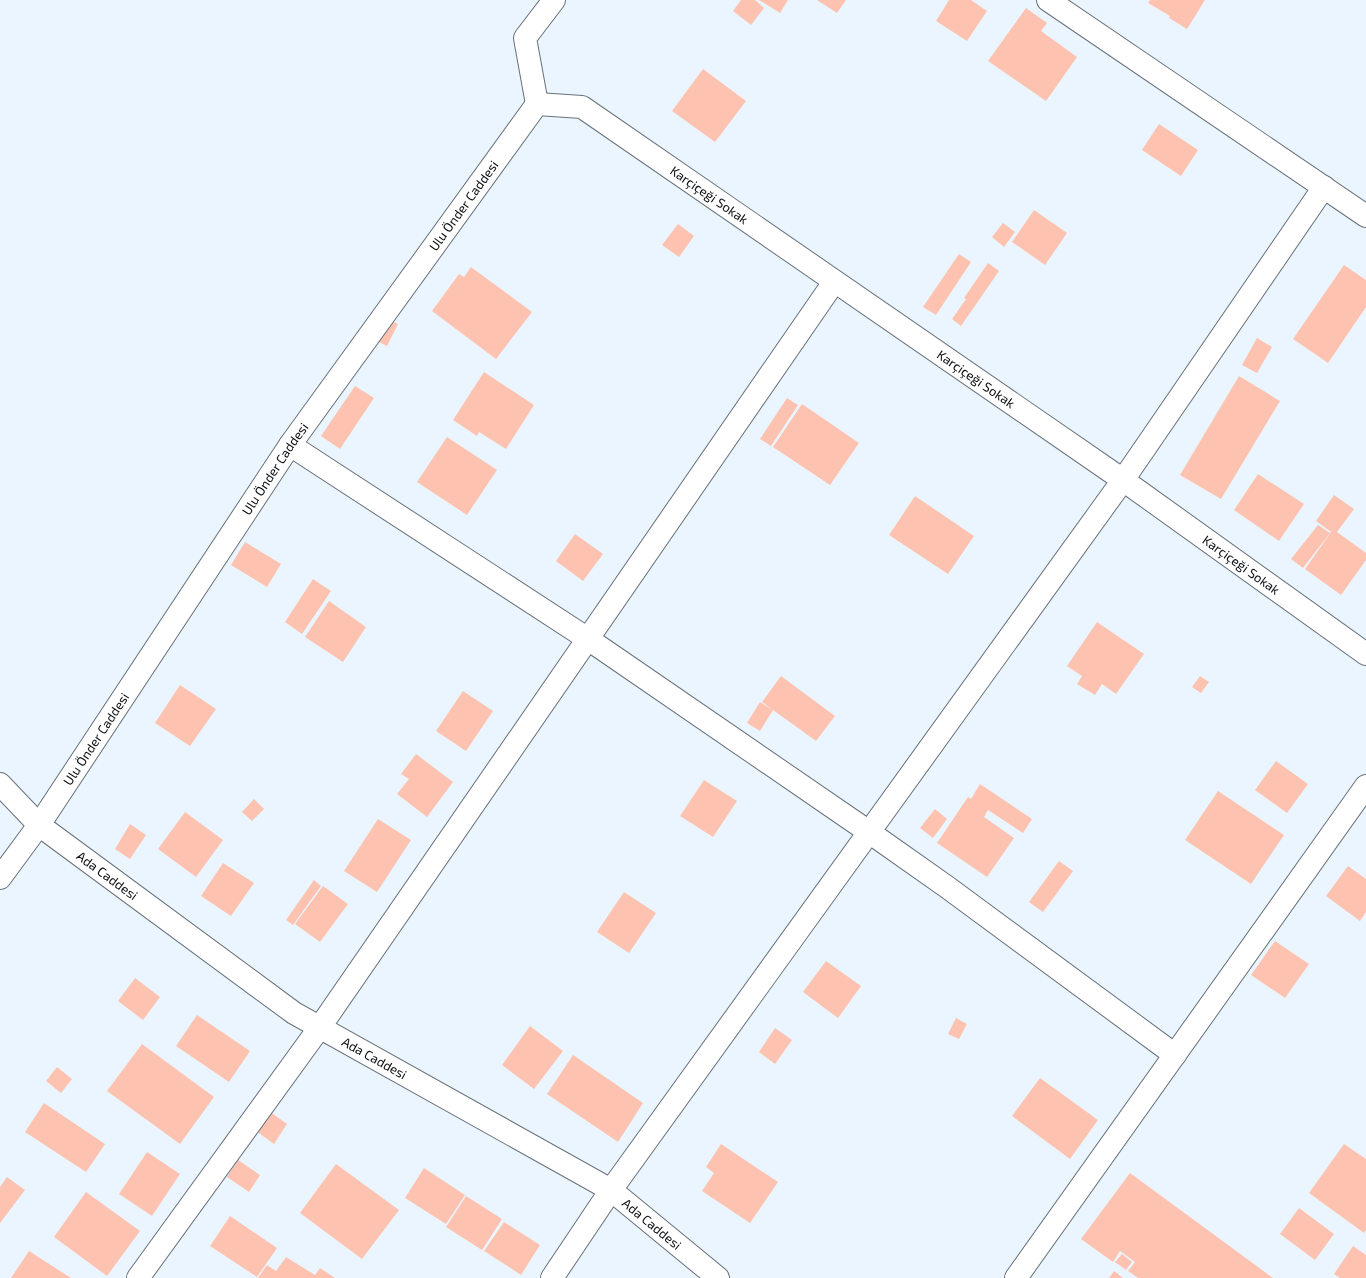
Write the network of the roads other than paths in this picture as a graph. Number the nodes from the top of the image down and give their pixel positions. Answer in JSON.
{"nodes":[{"id":1,"x":554,"y":0,"type":"edge"},
{"id":2,"x":1048,"y":0,"type":"edge"},
{"id":3,"x":537,"y":104,"type":"junction"},
{"id":4,"x":1324,"y":187,"type":"junction"},
{"id":5,"x":1366,"y":216,"type":"edge"},
{"id":6,"x":834,"y":282,"type":"junction"},
{"id":7,"x":290,"y":445,"type":"junction"},
{"id":8,"x":1123,"y":480,"type":"junction"},
{"id":9,"x":588,"y":639,"type":"junction"},
{"id":10,"x":1366,"y":654,"type":"edge"},
{"id":11,"x":0,"y":784,"type":"edge"},
{"id":12,"x":1366,"y":786,"type":"edge"},
{"id":13,"x":39,"y":825,"type":"junction"},
{"id":14,"x":869,"y":832,"type":"junction"},
{"id":15,"x":0,"y":878,"type":"edge"},
{"id":16,"x":320,"y":1028,"type":"junction"},
{"id":17,"x":1175,"y":1054,"type":"junction"},
{"id":18,"x":611,"y":1190,"type":"junction"},
{"id":19,"x":138,"y":1278,"type":"edge"},
{"id":20,"x":552,"y":1278,"type":"edge"},
{"id":21,"x":718,"y":1278,"type":"edge"},
{"id":22,"x":1016,"y":1278,"type":"edge"}],
"edges":[{"from":1,"to":3,"type":"street"},
{"from":2,"to":4,"type":"street"},
{"from":3,"to":6,"type":"street","name":"Karçiçeği Sokak"},
{"from":3,"to":7,"type":"street","name":"Ulu Önder Caddesi"},
{"from":4,"to":5,"type":"street"},
{"from":4,"to":8,"type":"street"},
{"from":6,"to":8,"type":"street","name":"Karçiçeği Sokak"},
{"from":6,"to":9,"type":"street"},
{"from":7,"to":9,"type":"street"},
{"from":7,"to":13,"type":"street","name":"Ulu Önder Caddesi"},
{"from":8,"to":10,"type":"street","name":"Karçiçeği Sokak"},
{"from":8,"to":14,"type":"street"},
{"from":9,"to":14,"type":"street"},
{"from":9,"to":16,"type":"street"},
{"from":11,"to":13,"type":"street","name":"Ada Caddesi"},
{"from":12,"to":17,"type":"street"},
{"from":13,"to":15,"type":"street","name":"Ulu Önder Caddesi"},
{"from":13,"to":16,"type":"street","name":"Ada Caddesi"},
{"from":14,"to":17,"type":"street"},
{"from":14,"to":18,"type":"street"},
{"from":16,"to":18,"type":"street","name":"Ada Caddesi"},
{"from":16,"to":19,"type":"street"},
{"from":17,"to":22,"type":"street"},
{"from":18,"to":20,"type":"street"},
{"from":18,"to":21,"type":"street","name":"Ada Caddesi"}]}
